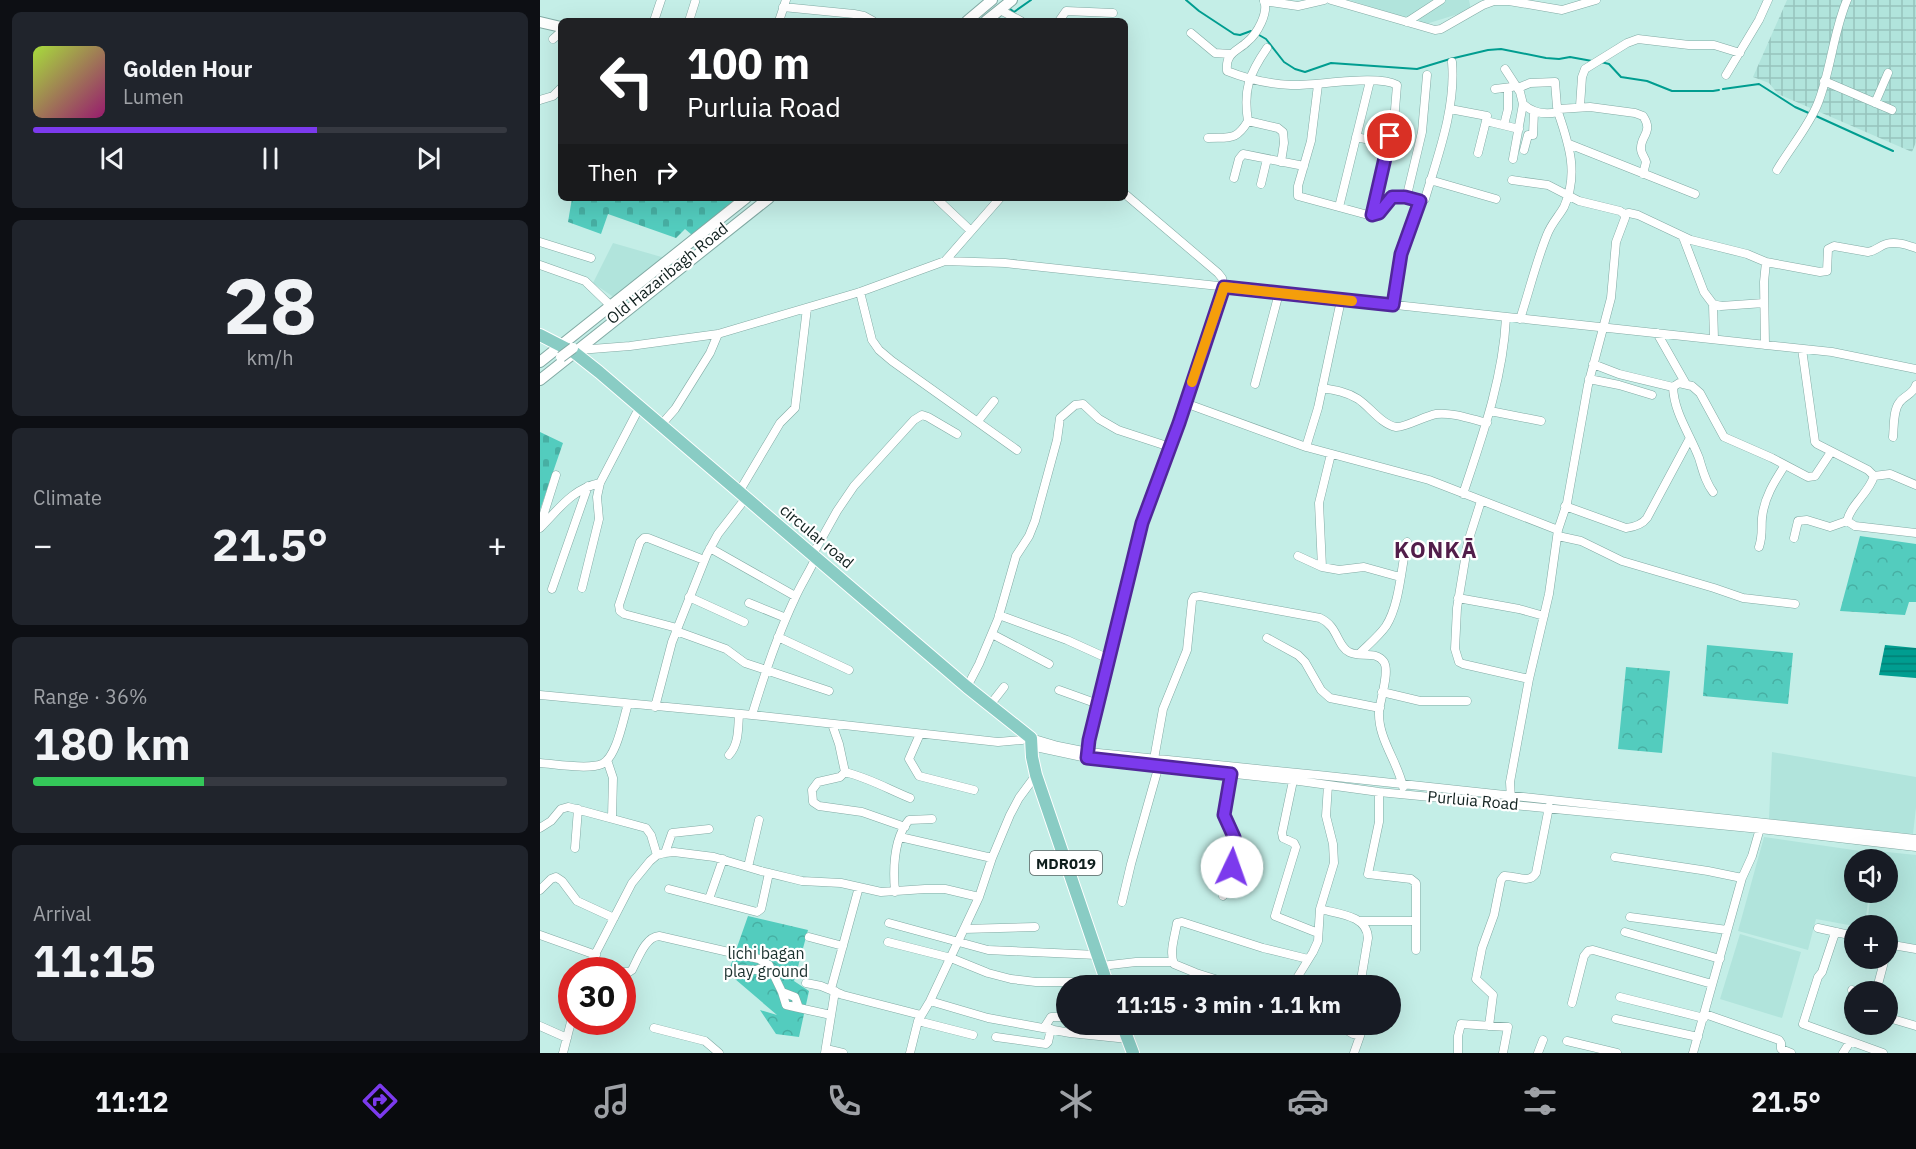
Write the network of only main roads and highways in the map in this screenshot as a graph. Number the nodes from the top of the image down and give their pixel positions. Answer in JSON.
{"nodes":[{"id":1,"x":540,"y":335,"type":"edge"},
{"id":2,"x":540,"y":343,"type":"edge"},
{"id":3,"x":567,"y":351,"type":"junction"},
{"id":4,"x":740,"y":498,"type":"junction"},
{"id":5,"x":814,"y":558,"type":"junction"},
{"id":6,"x":1028,"y":741,"type":"junction"},
{"id":7,"x":1104,"y":975,"type":"edge"},
{"id":8,"x":1126,"y":1035,"type":"edge"},
{"id":9,"x":1133,"y":1053,"type":"edge"}],
"edges":[{"from":1,"to":3,"type":"main road"},
{"from":2,"to":3,"type":"main road"},
{"from":3,"to":4,"type":"main road","name":"circular road"},
{"from":3,"to":4,"type":"main road","name":"circular road"},
{"from":4,"to":5,"type":"main road","name":"circular road"},
{"from":5,"to":6,"type":"main road","name":"circular road"},
{"from":5,"to":6,"type":"main road","name":"circular road"},
{"from":6,"to":7,"type":"main road","number":"MDR019"},
{"from":8,"to":9,"type":"main road"}]}
